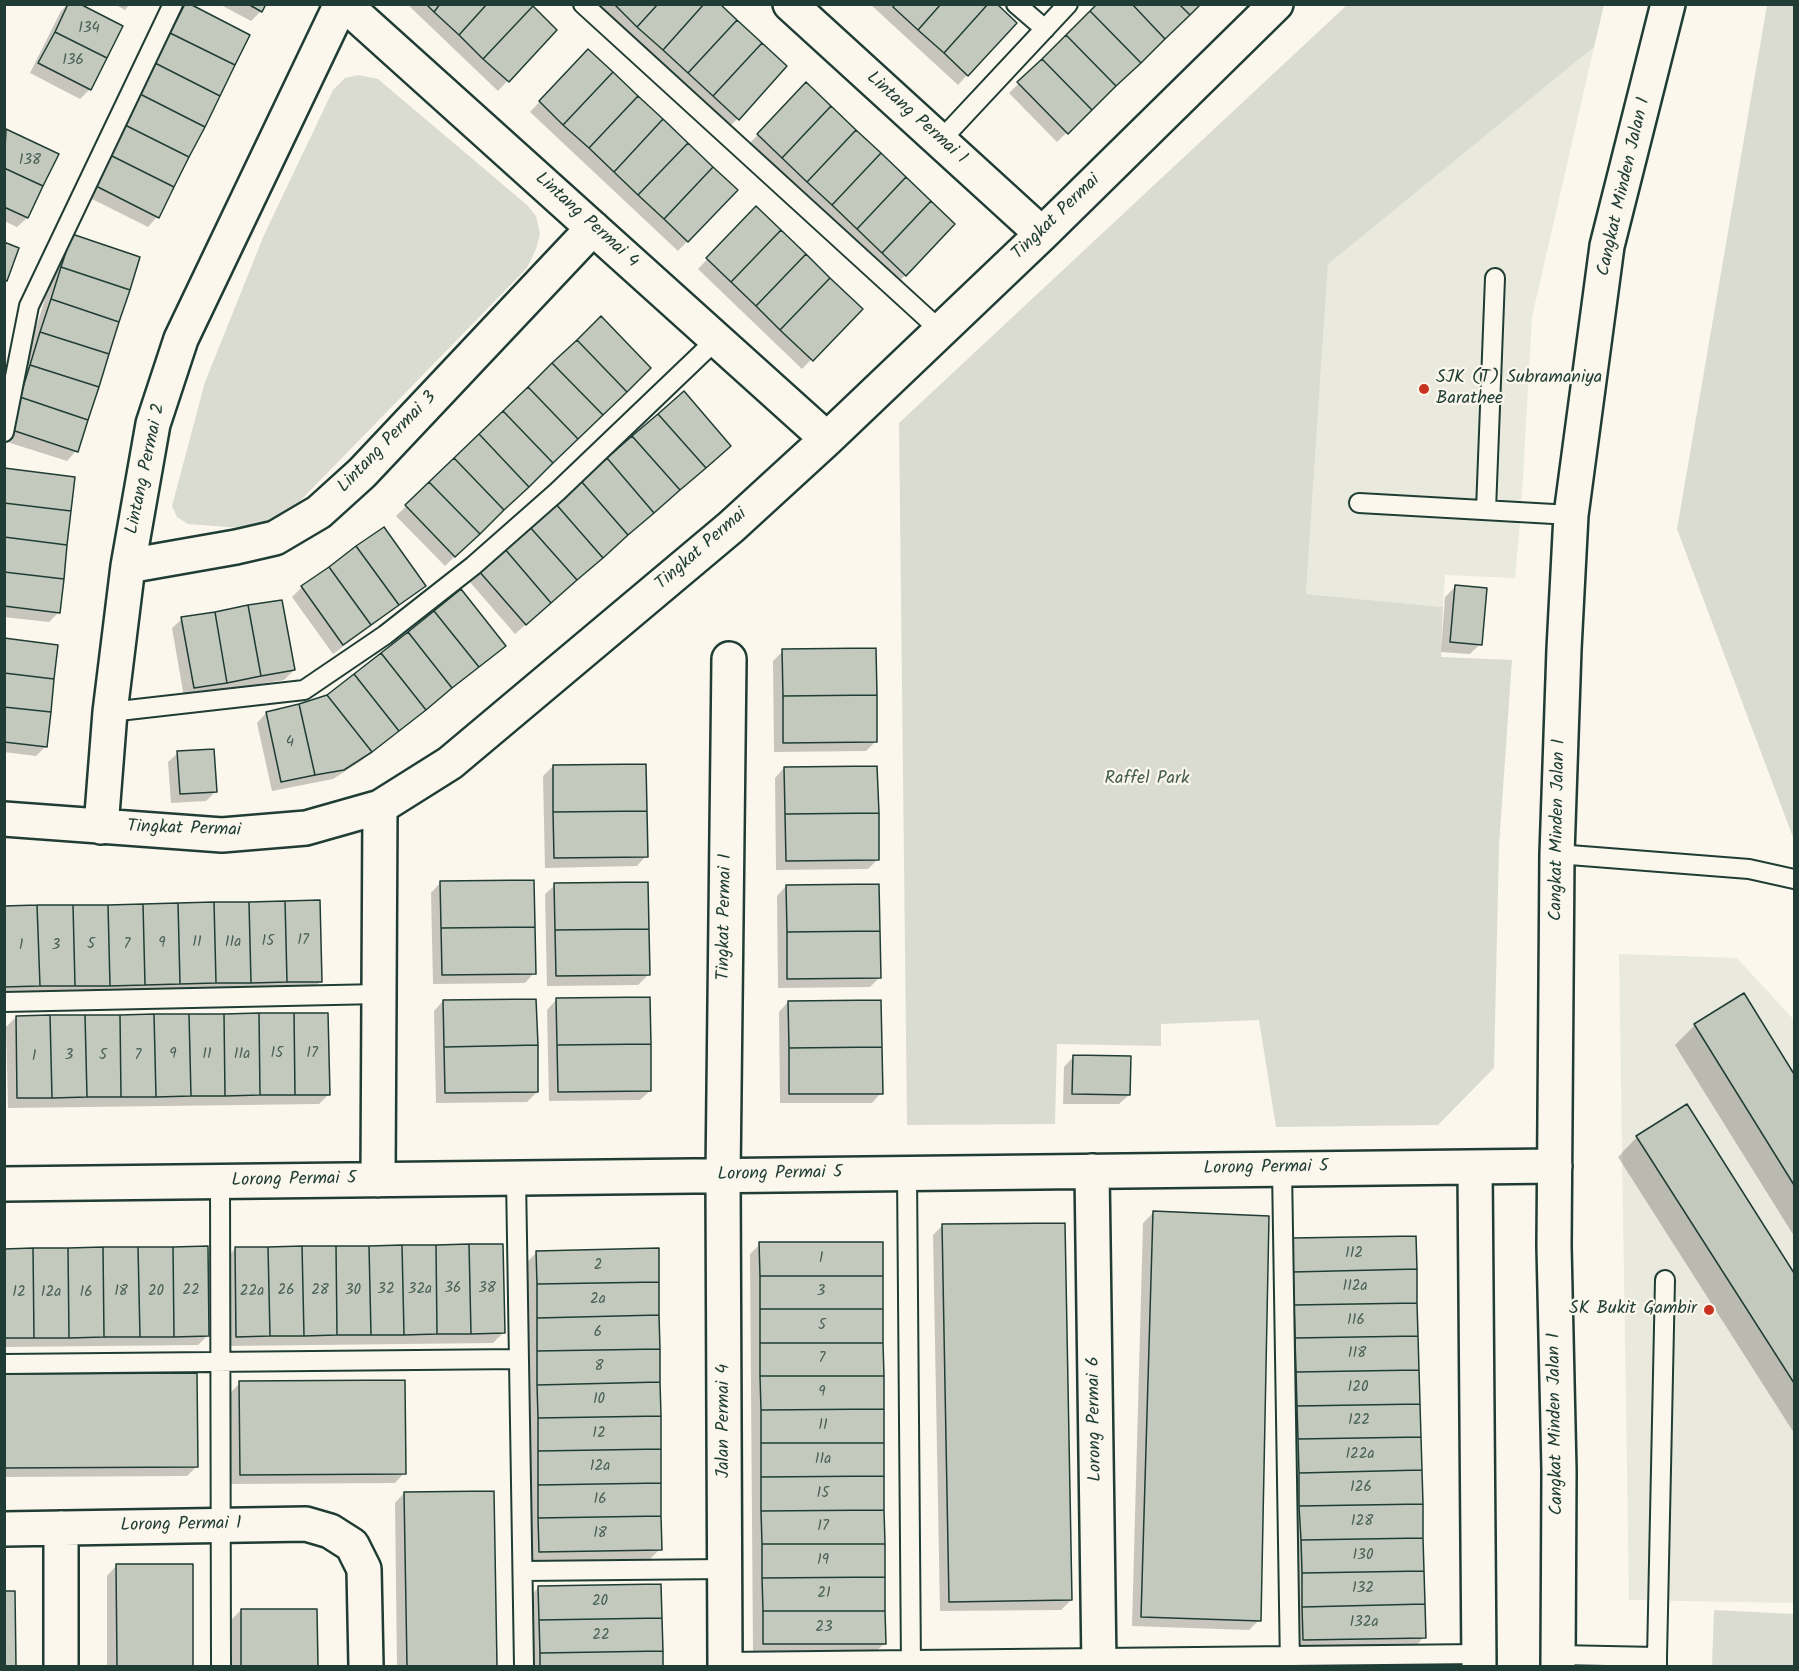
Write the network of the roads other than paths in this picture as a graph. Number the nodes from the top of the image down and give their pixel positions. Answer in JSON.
{"nodes":[{"id":1,"x":173,"y":4,"type":"edge"},
{"id":2,"x":342,"y":4,"type":"edge"},
{"id":3,"x":583,"y":4,"type":"edge"},
{"id":4,"x":790,"y":4,"type":"edge"},
{"id":5,"x":1016,"y":4,"type":"edge"},
{"id":6,"x":1068,"y":4,"type":"edge"},
{"id":7,"x":1276,"y":4,"type":"edge"},
{"id":8,"x":1668,"y":4,"type":"edge"},
{"id":9,"x":1045,"y":29,"type":"junction"},
{"id":10,"x":940,"y":141,"type":"junction"},
{"id":11,"x":593,"y":228,"type":"junction"},
{"id":12,"x":1042,"y":234,"type":"junction"},
{"id":13,"x":1495,"y":278,"type":"dead end"},
{"id":14,"x":941,"y":331,"type":"junction"},
{"id":15,"x":718,"y":338,"type":"junction"},
{"id":16,"x":4,"y":432,"type":"edge"},
{"id":17,"x":827,"y":439,"type":"junction"},
{"id":18,"x":1359,"y":504,"type":"dead end"},
{"id":19,"x":1486,"y":510,"type":"junction"},
{"id":20,"x":1571,"y":515,"type":"junction"},
{"id":21,"x":128,"y":566,"type":"junction"},
{"id":22,"x":729,"y":659,"type":"dead end"},
{"id":23,"x":110,"y":712,"type":"junction"},
{"id":24,"x":380,"y":807,"type":"junction"},
{"id":25,"x":4,"y":819,"type":"edge"},
{"id":26,"x":101,"y":827,"type":"junction"},
{"id":27,"x":1557,"y":854,"type":"junction"},
{"id":28,"x":1794,"y":879,"type":"edge"},
{"id":29,"x":380,"y":994,"type":"junction"},
{"id":30,"x":4,"y":1002,"type":"edge"},
{"id":31,"x":1556,"y":1166,"type":"junction"},
{"id":32,"x":1475,"y":1167,"type":"junction"},
{"id":33,"x":1282,"y":1169,"type":"junction"},
{"id":34,"x":1092,"y":1171,"type":"junction"},
{"id":35,"x":907,"y":1173,"type":"junction"},
{"id":36,"x":723,"y":1176,"type":"junction"},
{"id":37,"x":516,"y":1178,"type":"junction"},
{"id":38,"x":378,"y":1180,"type":"junction"},
{"id":39,"x":220,"y":1181,"type":"junction"},
{"id":40,"x":4,"y":1184,"type":"edge"},
{"id":41,"x":1665,"y":1280,"type":"dead end"},
{"id":42,"x":519,"y":1359,"type":"junction"},
{"id":43,"x":220,"y":1362,"type":"junction"},
{"id":44,"x":4,"y":1364,"type":"edge"},
{"id":45,"x":220,"y":1526,"type":"junction"},
{"id":46,"x":60,"y":1528,"type":"junction"},
{"id":47,"x":4,"y":1529,"type":"edge"},
{"id":48,"x":725,"y":1569,"type":"junction"},
{"id":49,"x":522,"y":1571,"type":"junction"},
{"id":50,"x":1479,"y":1660,"type":"edge"},
{"id":51,"x":1558,"y":1660,"type":"edge"},
{"id":52,"x":1290,"y":1661,"type":"edge"},
{"id":53,"x":1099,"y":1662,"type":"edge"},
{"id":54,"x":1657,"y":1662,"type":"edge"},
{"id":55,"x":911,"y":1663,"type":"edge"},
{"id":56,"x":725,"y":1664,"type":"edge"},
{"id":57,"x":61,"y":1666,"type":"edge"},
{"id":58,"x":221,"y":1666,"type":"edge"},
{"id":59,"x":366,"y":1666,"type":"edge"},
{"id":60,"x":524,"y":1666,"type":"edge"}],
"edges":[{"from":1,"to":16,"type":"lane"},
{"from":2,"to":11,"type":"street","name":"Lintang Permai 4"},
{"from":2,"to":21,"type":"street","name":"Lintang Permai 2"},
{"from":3,"to":14,"type":"lane"},
{"from":4,"to":10,"type":"street","name":"Lintang Permai 1"},
{"from":5,"to":9,"type":"lane"},
{"from":6,"to":9,"type":"lane"},
{"from":7,"to":12,"type":"street","name":"Tingkat Permai"},
{"from":8,"to":20,"type":"street","name":"Cangkat Minden Jalan 1"},
{"from":9,"to":10,"type":"lane"},
{"from":10,"to":12,"type":"street","name":"Lintang Permai 1"},
{"from":11,"to":15,"type":"street","name":"Lintang Permai 4"},
{"from":11,"to":21,"type":"street","name":"Lintang Permai 3"},
{"from":12,"to":14,"type":"street","name":"Tingkat Permai"},
{"from":13,"to":19,"type":"lane"},
{"from":14,"to":17,"type":"street","name":"Tingkat Permai"},
{"from":15,"to":17,"type":"street","name":"Lintang Permai 4"},
{"from":15,"to":23,"type":"lane"},
{"from":17,"to":24,"type":"street","name":"Tingkat Permai"},
{"from":18,"to":19,"type":"lane"},
{"from":19,"to":20,"type":"lane"},
{"from":20,"to":27,"type":"street","name":"Cangkat Minden Jalan 1"},
{"from":21,"to":23,"type":"street","name":"Lintang Permai 2"},
{"from":22,"to":36,"type":"street","name":"Tingkat Permai 1"},
{"from":23,"to":26,"type":"street","name":"Lintang Permai 2"},
{"from":24,"to":26,"type":"street","name":"Tingkat Permai"},
{"from":24,"to":29,"type":"street"},
{"from":25,"to":26,"type":"street","name":"Tingkat Permai"},
{"from":27,"to":28,"type":"lane"},
{"from":27,"to":31,"type":"street","name":"Cangkat Minden Jalan 1"},
{"from":29,"to":30,"type":"lane"},
{"from":29,"to":38,"type":"street"},
{"from":31,"to":32,"type":"street","name":"Lorong Permai 5"},
{"from":31,"to":51,"type":"street","name":"Cangkat Minden Jalan 1"},
{"from":32,"to":33,"type":"street","name":"Lorong Permai 5"},
{"from":32,"to":50,"type":"street"},
{"from":33,"to":34,"type":"street","name":"Lorong Permai 5"},
{"from":33,"to":52,"type":"lane"},
{"from":34,"to":35,"type":"street","name":"Lorong Permai 5"},
{"from":34,"to":53,"type":"street","name":"Lorong Permai 6"},
{"from":35,"to":36,"type":"street","name":"Lorong Permai 5"},
{"from":35,"to":55,"type":"lane"},
{"from":36,"to":37,"type":"street","name":"Lorong Permai 5"},
{"from":36,"to":48,"type":"street","name":"Jalan Permai 4"},
{"from":37,"to":38,"type":"street","name":"Lorong Permai 5"},
{"from":37,"to":42,"type":"lane"},
{"from":38,"to":39,"type":"street","name":"Lorong Permai 5"},
{"from":39,"to":40,"type":"street","name":"Lorong Permai 5"},
{"from":39,"to":43,"type":"lane"},
{"from":41,"to":54,"type":"lane"},
{"from":42,"to":43,"type":"lane"},
{"from":42,"to":49,"type":"lane"},
{"from":43,"to":44,"type":"lane"},
{"from":43,"to":45,"type":"lane"},
{"from":45,"to":46,"type":"street","name":"Lorong Permai 1"},
{"from":45,"to":58,"type":"lane"},
{"from":45,"to":59,"type":"street","name":"Lorong Permai 1"},
{"from":46,"to":47,"type":"street","name":"Lorong Permai 1"},
{"from":46,"to":57,"type":"street"},
{"from":48,"to":49,"type":"lane"},
{"from":48,"to":56,"type":"street","name":"Jalan Permai 4"},
{"from":49,"to":60,"type":"lane"},
{"from":50,"to":52,"type":"lane"},
{"from":51,"to":54,"type":"lane"},
{"from":52,"to":53,"type":"lane"},
{"from":53,"to":55,"type":"lane"},
{"from":55,"to":56,"type":"lane"}]}
